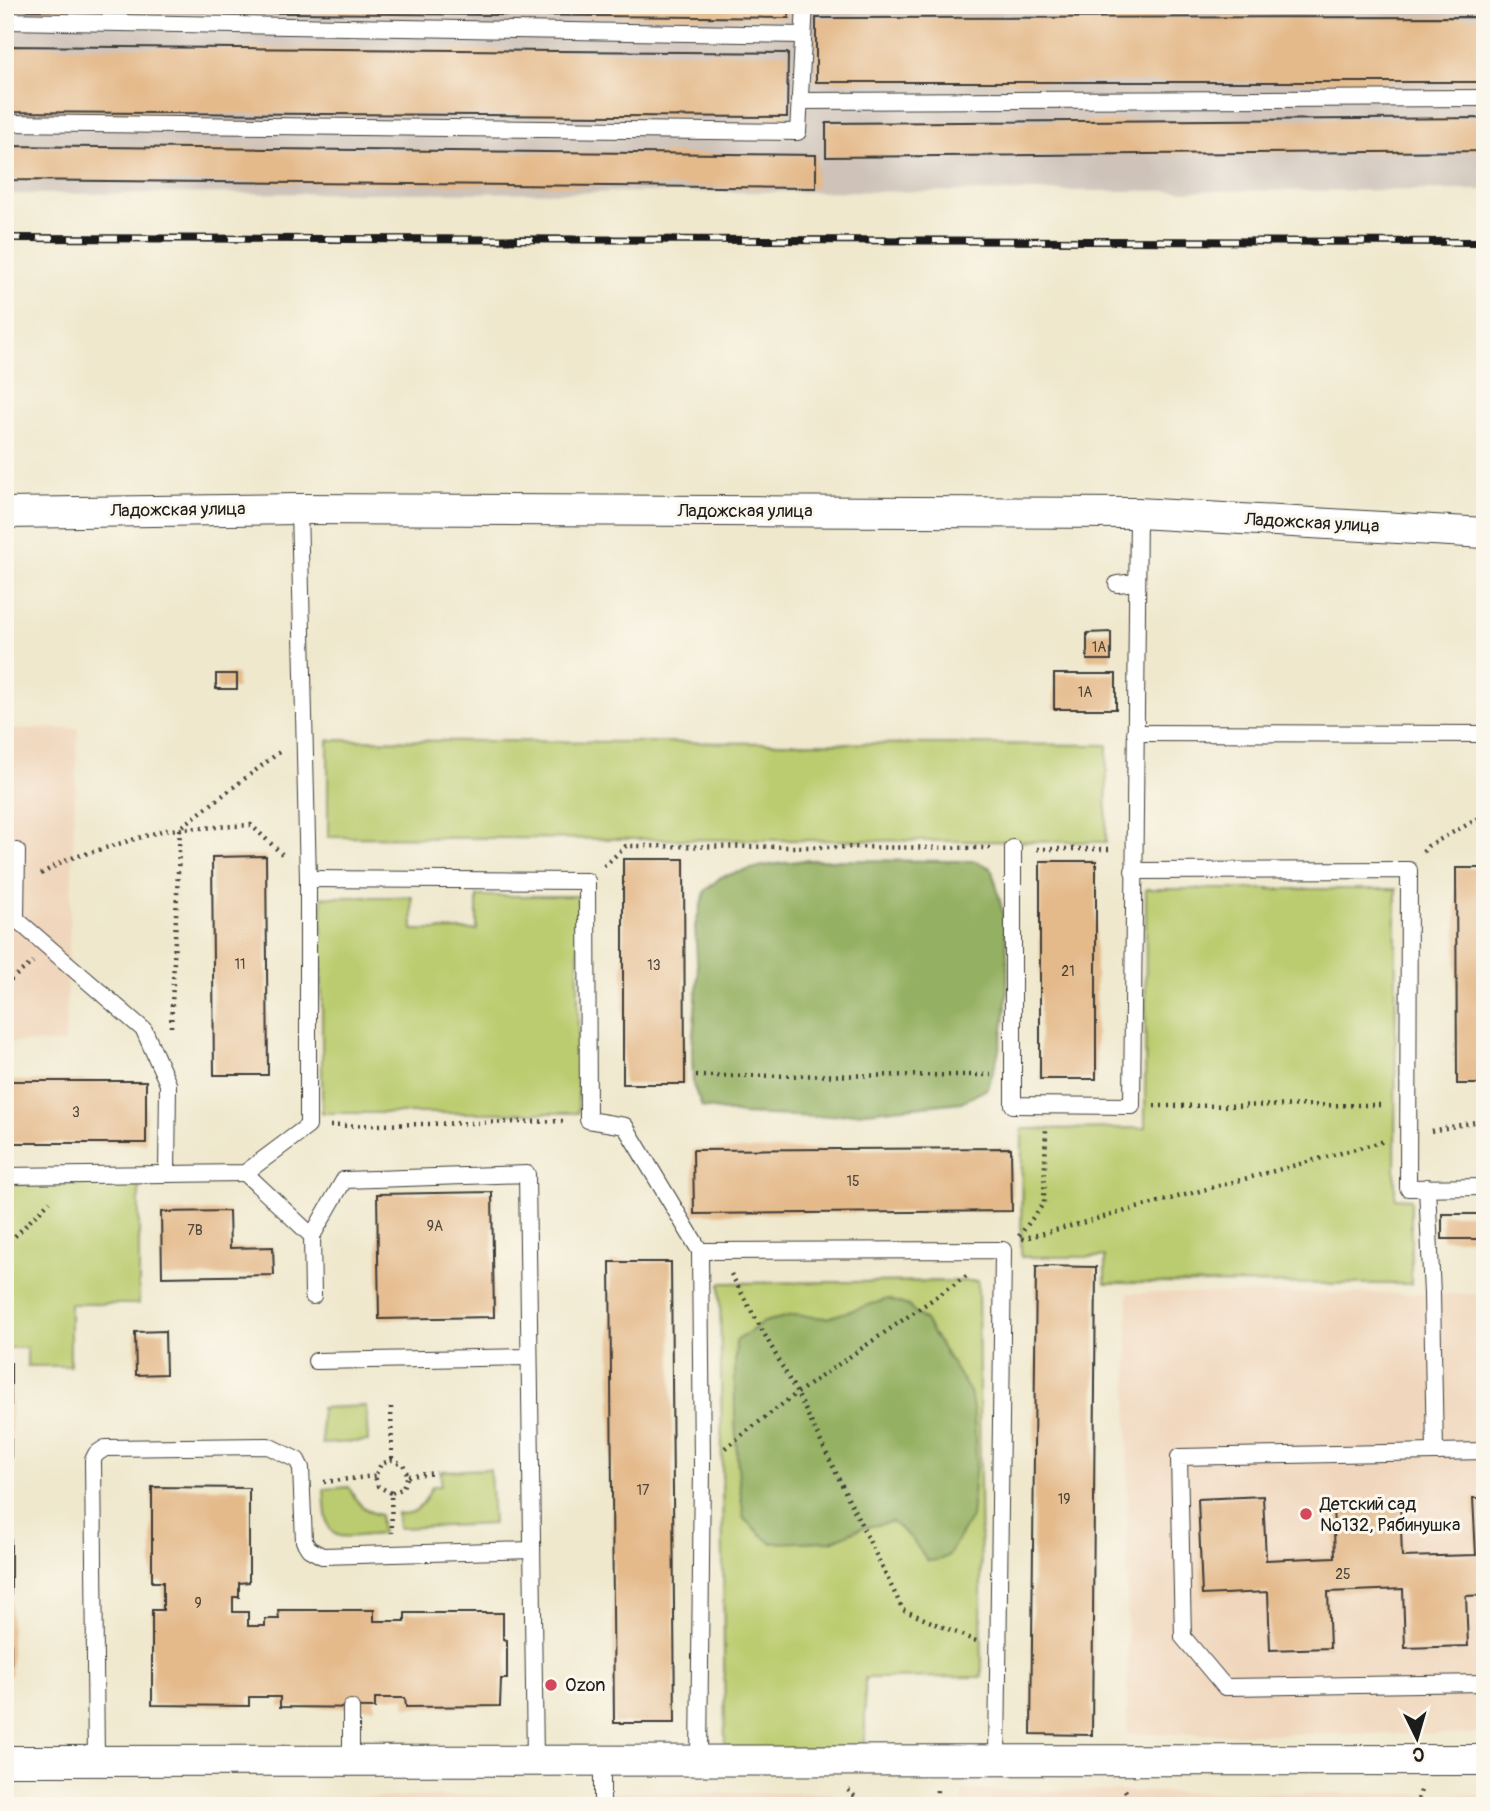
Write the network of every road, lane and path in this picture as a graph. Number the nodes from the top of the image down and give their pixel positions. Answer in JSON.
{"nodes":[{"id":1,"x":805,"y":5,"type":"edge"},
{"id":2,"x":5,"y":21,"type":"edge"},
{"id":3,"x":803,"y":35,"type":"junction"},
{"id":4,"x":1485,"y":98,"type":"edge"},
{"id":5,"x":799,"y":101,"type":"junction"},
{"id":6,"x":5,"y":122,"type":"edge"},
{"id":7,"x":299,"y":509,"type":"junction"},
{"id":8,"x":5,"y":513,"type":"edge"},
{"id":9,"x":1138,"y":513,"type":"junction"},
{"id":10,"x":1485,"y":533,"type":"edge"},
{"id":11,"x":1138,"y":582,"type":"junction"},
{"id":12,"x":1117,"y":584,"type":"dead end"},
{"id":13,"x":305,"y":732,"type":"junction"},
{"id":14,"x":1135,"y":733,"type":"junction"},
{"id":15,"x":1485,"y":734,"type":"edge"},
{"id":16,"x":1485,"y":815,"type":"edge"},
{"id":17,"x":180,"y":828,"type":"junction"},
{"id":18,"x":1013,"y":848,"type":"junction"},
{"id":19,"x":1134,"y":849,"type":"junction"},
{"id":20,"x":5,"y":851,"type":"edge"},
{"id":21,"x":1409,"y":870,"type":"junction"},
{"id":22,"x":1133,"y":871,"type":"junction"},
{"id":23,"x":308,"y":878,"type":"junction"},
{"id":24,"x":587,"y":881,"type":"junction"},
{"id":25,"x":16,"y":890,"type":"junction"},
{"id":26,"x":50,"y":949,"type":"junction"},
{"id":27,"x":5,"y":984,"type":"edge"},
{"id":28,"x":170,"y":1030,"type":"dead end"},
{"id":29,"x":1013,"y":1074,"type":"junction"},
{"id":30,"x":696,"y":1076,"type":"dead end"},
{"id":31,"x":1046,"y":1105,"type":"junction"},
{"id":32,"x":1409,"y":1105,"type":"junction"},
{"id":33,"x":1132,"y":1107,"type":"junction"},
{"id":34,"x":588,"y":1120,"type":"junction"},
{"id":35,"x":1485,"y":1120,"type":"edge"},
{"id":36,"x":308,"y":1126,"type":"junction"},
{"id":37,"x":1409,"y":1135,"type":"junction"},
{"id":38,"x":245,"y":1173,"type":"junction"},
{"id":39,"x":167,"y":1174,"type":"junction"},
{"id":40,"x":75,"y":1175,"type":"junction"},
{"id":41,"x":5,"y":1176,"type":"edge"},
{"id":42,"x":1427,"y":1187,"type":"junction"},
{"id":43,"x":1485,"y":1187,"type":"edge"},
{"id":44,"x":312,"y":1236,"type":"junction"},
{"id":45,"x":5,"y":1246,"type":"edge"},
{"id":46,"x":1003,"y":1250,"type":"junction"},
{"id":47,"x":700,"y":1251,"type":"junction"},
{"id":48,"x":718,"y":1251,"type":"junction"},
{"id":49,"x":313,"y":1296,"type":"dead end"},
{"id":50,"x":529,"y":1357,"type":"junction"},
{"id":51,"x":316,"y":1361,"type":"dead end"},
{"id":52,"x":797,"y":1393,"type":"junction"},
{"id":53,"x":391,"y":1407,"type":"dead end"},
{"id":54,"x":1485,"y":1451,"type":"edge"},
{"id":55,"x":1435,"y":1452,"type":"junction"},
{"id":56,"x":393,"y":1460,"type":"junction"},
{"id":57,"x":702,"y":1466,"type":"junction"},
{"id":58,"x":436,"y":1474,"type":"dead end"},
{"id":59,"x":408,"y":1476,"type":"junction"},
{"id":60,"x":391,"y":1493,"type":"junction"},
{"id":61,"x":531,"y":1550,"type":"junction"},
{"id":62,"x":392,"y":1554,"type":"junction"},
{"id":63,"x":1000,"y":1651,"type":"junction"},
{"id":64,"x":1485,"y":1683,"type":"edge"},
{"id":65,"x":351,"y":1707,"type":"dead end"},
{"id":66,"x":535,"y":1760,"type":"junction"},
{"id":67,"x":602,"y":1760,"type":"junction"},
{"id":68,"x":699,"y":1760,"type":"junction"},
{"id":69,"x":997,"y":1760,"type":"junction"},
{"id":70,"x":1485,"y":1760,"type":"edge"},
{"id":71,"x":5,"y":1761,"type":"edge"},
{"id":72,"x":96,"y":1761,"type":"junction"},
{"id":73,"x":351,"y":1761,"type":"junction"},
{"id":74,"x":601,"y":1806,"type":"edge"}],
"edges":[{"from":1,"to":3,"type":"lane"},
{"from":2,"to":3,"type":"lane"},
{"from":3,"to":5,"type":"lane"},
{"from":4,"to":5,"type":"lane"},
{"from":5,"to":6,"type":"lane"},
{"from":7,"to":8,"type":"street","name":"Ладожская улица"},
{"from":7,"to":9,"type":"street","name":"Ладожская улица"},
{"from":7,"to":13,"type":"lane"},
{"from":9,"to":10,"type":"street","name":"Ладожская улица"},
{"from":9,"to":11,"type":"lane"},
{"from":11,"to":12,"type":"lane"},
{"from":11,"to":14,"type":"lane"},
{"from":13,"to":17,"type":"path"},
{"from":13,"to":23,"type":"lane"},
{"from":14,"to":15,"type":"lane"},
{"from":14,"to":19,"type":"lane"},
{"from":16,"to":21,"type":"path"},
{"from":17,"to":23,"type":"path"},
{"from":17,"to":25,"type":"path"},
{"from":17,"to":28,"type":"path"},
{"from":18,"to":19,"type":"path"},
{"from":18,"to":24,"type":"path"},
{"from":18,"to":29,"type":"lane"},
{"from":19,"to":22,"type":"lane"},
{"from":20,"to":25,"type":"lane"},
{"from":21,"to":22,"type":"lane"},
{"from":21,"to":32,"type":"lane"},
{"from":22,"to":33,"type":"lane"},
{"from":23,"to":24,"type":"lane"},
{"from":23,"to":36,"type":"lane"},
{"from":24,"to":34,"type":"lane"},
{"from":25,"to":26,"type":"lane"},
{"from":26,"to":27,"type":"path"},
{"from":26,"to":39,"type":"lane"},
{"from":29,"to":30,"type":"path"},
{"from":29,"to":31,"type":"lane"},
{"from":31,"to":33,"type":"lane"},
{"from":31,"to":37,"type":"path"},
{"from":32,"to":33,"type":"path"},
{"from":32,"to":37,"type":"lane"},
{"from":34,"to":36,"type":"path"},
{"from":34,"to":47,"type":"lane"},
{"from":35,"to":37,"type":"path"},
{"from":36,"to":38,"type":"lane"},
{"from":37,"to":42,"type":"lane"},
{"from":38,"to":39,"type":"lane"},
{"from":38,"to":44,"type":"lane"},
{"from":39,"to":40,"type":"lane"},
{"from":40,"to":41,"type":"lane"},
{"from":40,"to":45,"type":"path"},
{"from":42,"to":43,"type":"lane"},
{"from":42,"to":55,"type":"lane"},
{"from":44,"to":49,"type":"lane"},
{"from":44,"to":50,"type":"lane"},
{"from":46,"to":48,"type":"lane"},
{"from":46,"to":52,"type":"path"},
{"from":46,"to":63,"type":"lane"},
{"from":47,"to":48,"type":"lane"},
{"from":47,"to":57,"type":"lane"},
{"from":48,"to":52,"type":"path"},
{"from":50,"to":51,"type":"lane"},
{"from":50,"to":61,"type":"lane"},
{"from":52,"to":57,"type":"path"},
{"from":52,"to":63,"type":"path"},
{"from":53,"to":56,"type":"path"},
{"from":54,"to":55,"type":"lane"},
{"from":55,"to":64,"type":"lane"},
{"from":56,"to":59,"type":"path"},
{"from":56,"to":60,"type":"path"},
{"from":57,"to":68,"type":"lane"},
{"from":58,"to":59,"type":"path"},
{"from":59,"to":60,"type":"path"},
{"from":60,"to":62,"type":"path"},
{"from":61,"to":62,"type":"lane"},
{"from":61,"to":66,"type":"lane"},
{"from":62,"to":72,"type":"lane"},
{"from":63,"to":69,"type":"lane"},
{"from":65,"to":73,"type":"lane"},
{"from":66,"to":67,"type":"street"},
{"from":66,"to":73,"type":"street"},
{"from":67,"to":68,"type":"street"},
{"from":67,"to":74,"type":"lane"},
{"from":68,"to":69,"type":"street"},
{"from":69,"to":70,"type":"street"},
{"from":71,"to":72,"type":"street"},
{"from":72,"to":73,"type":"street"}]}
